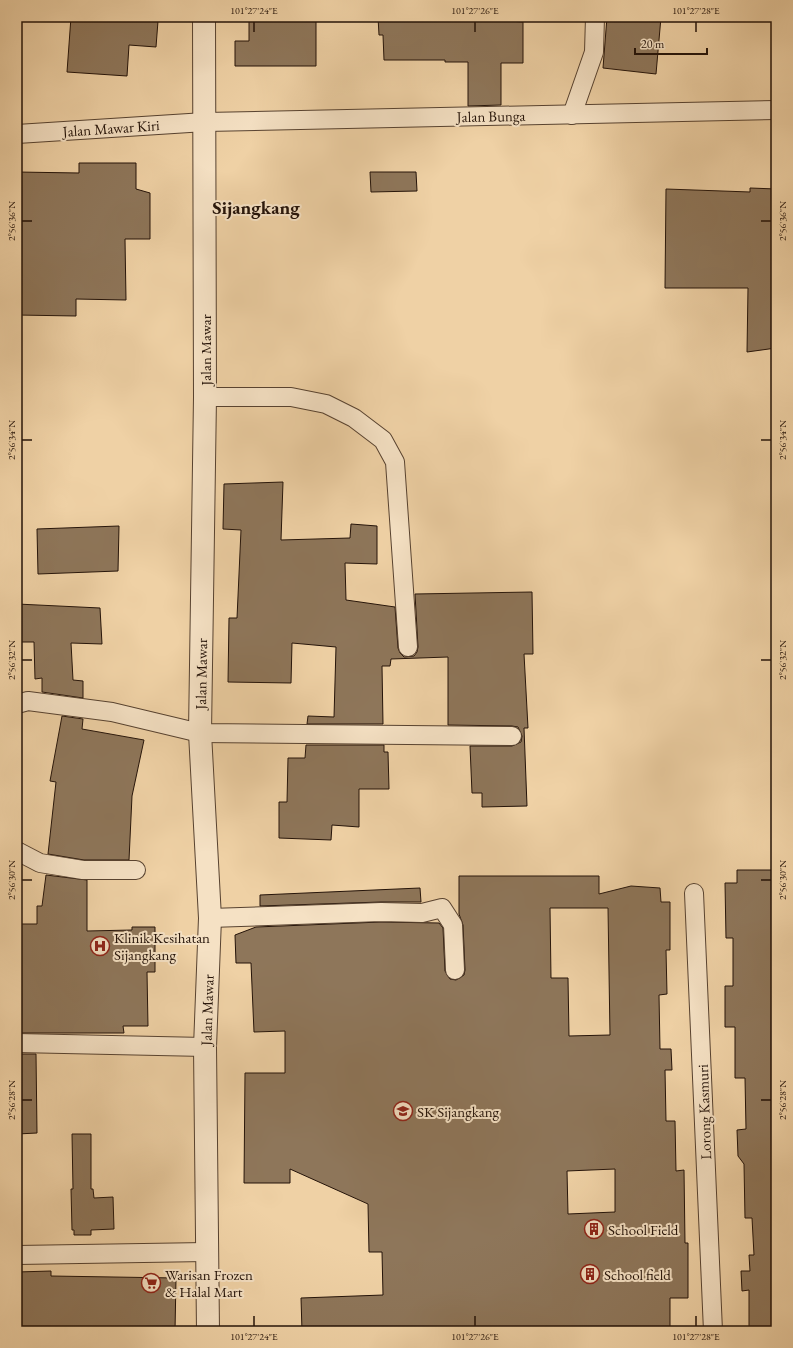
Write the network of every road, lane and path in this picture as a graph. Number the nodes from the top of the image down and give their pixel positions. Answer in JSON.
{"nodes":[{"id":1,"x":204,"y":17,"type":"edge"},
{"id":2,"x":595,"y":17,"type":"edge"},
{"id":3,"x":776,"y":110,"type":"edge"},
{"id":4,"x":572,"y":115,"type":"junction"},
{"id":5,"x":205,"y":122,"type":"junction"},
{"id":6,"x":17,"y":134,"type":"edge"},
{"id":7,"x":205,"y":397,"type":"junction"},
{"id":8,"x":408,"y":647,"type":"dead end"},
{"id":9,"x":17,"y":704,"type":"edge"},
{"id":10,"x":200,"y":733,"type":"junction"},
{"id":11,"x":512,"y":736,"type":"dead end"},
{"id":12,"x":17,"y":851,"type":"edge"},
{"id":13,"x":136,"y":870,"type":"dead end"},
{"id":14,"x":694,"y":893,"type":"dead end"},
{"id":15,"x":210,"y":918,"type":"junction"},
{"id":16,"x":455,"y":970,"type":"dead end"},
{"id":17,"x":17,"y":1043,"type":"edge"},
{"id":18,"x":205,"y":1047,"type":"junction"},
{"id":19,"x":206,"y":1252,"type":"junction"},
{"id":20,"x":17,"y":1255,"type":"edge"},
{"id":21,"x":208,"y":1331,"type":"edge"},
{"id":22,"x":713,"y":1331,"type":"edge"}],
"edges":[{"from":1,"to":5,"type":"street","name":"Jalan Mawar"},
{"from":2,"to":4,"type":"street"},
{"from":3,"to":4,"type":"street","name":"Jalan Bunga"},
{"from":4,"to":5,"type":"street","name":"Jalan Bunga"},
{"from":5,"to":6,"type":"street","name":"Jalan Mawar Kiri"},
{"from":5,"to":7,"type":"street","name":"Jalan Mawar"},
{"from":7,"to":8,"type":"street"},
{"from":7,"to":10,"type":"street","name":"Jalan Mawar"},
{"from":9,"to":10,"type":"street"},
{"from":10,"to":11,"type":"street"},
{"from":10,"to":15,"type":"street","name":"Jalan Mawar"},
{"from":12,"to":13,"type":"street"},
{"from":14,"to":22,"type":"street","name":"Lorong Kasmuri"},
{"from":15,"to":16,"type":"street"},
{"from":15,"to":18,"type":"street","name":"Jalan Mawar"},
{"from":17,"to":18,"type":"street"},
{"from":18,"to":19,"type":"street","name":"Jalan Mawar"},
{"from":19,"to":20,"type":"street"},
{"from":19,"to":21,"type":"street","name":"Jalan Mawar"}]}
